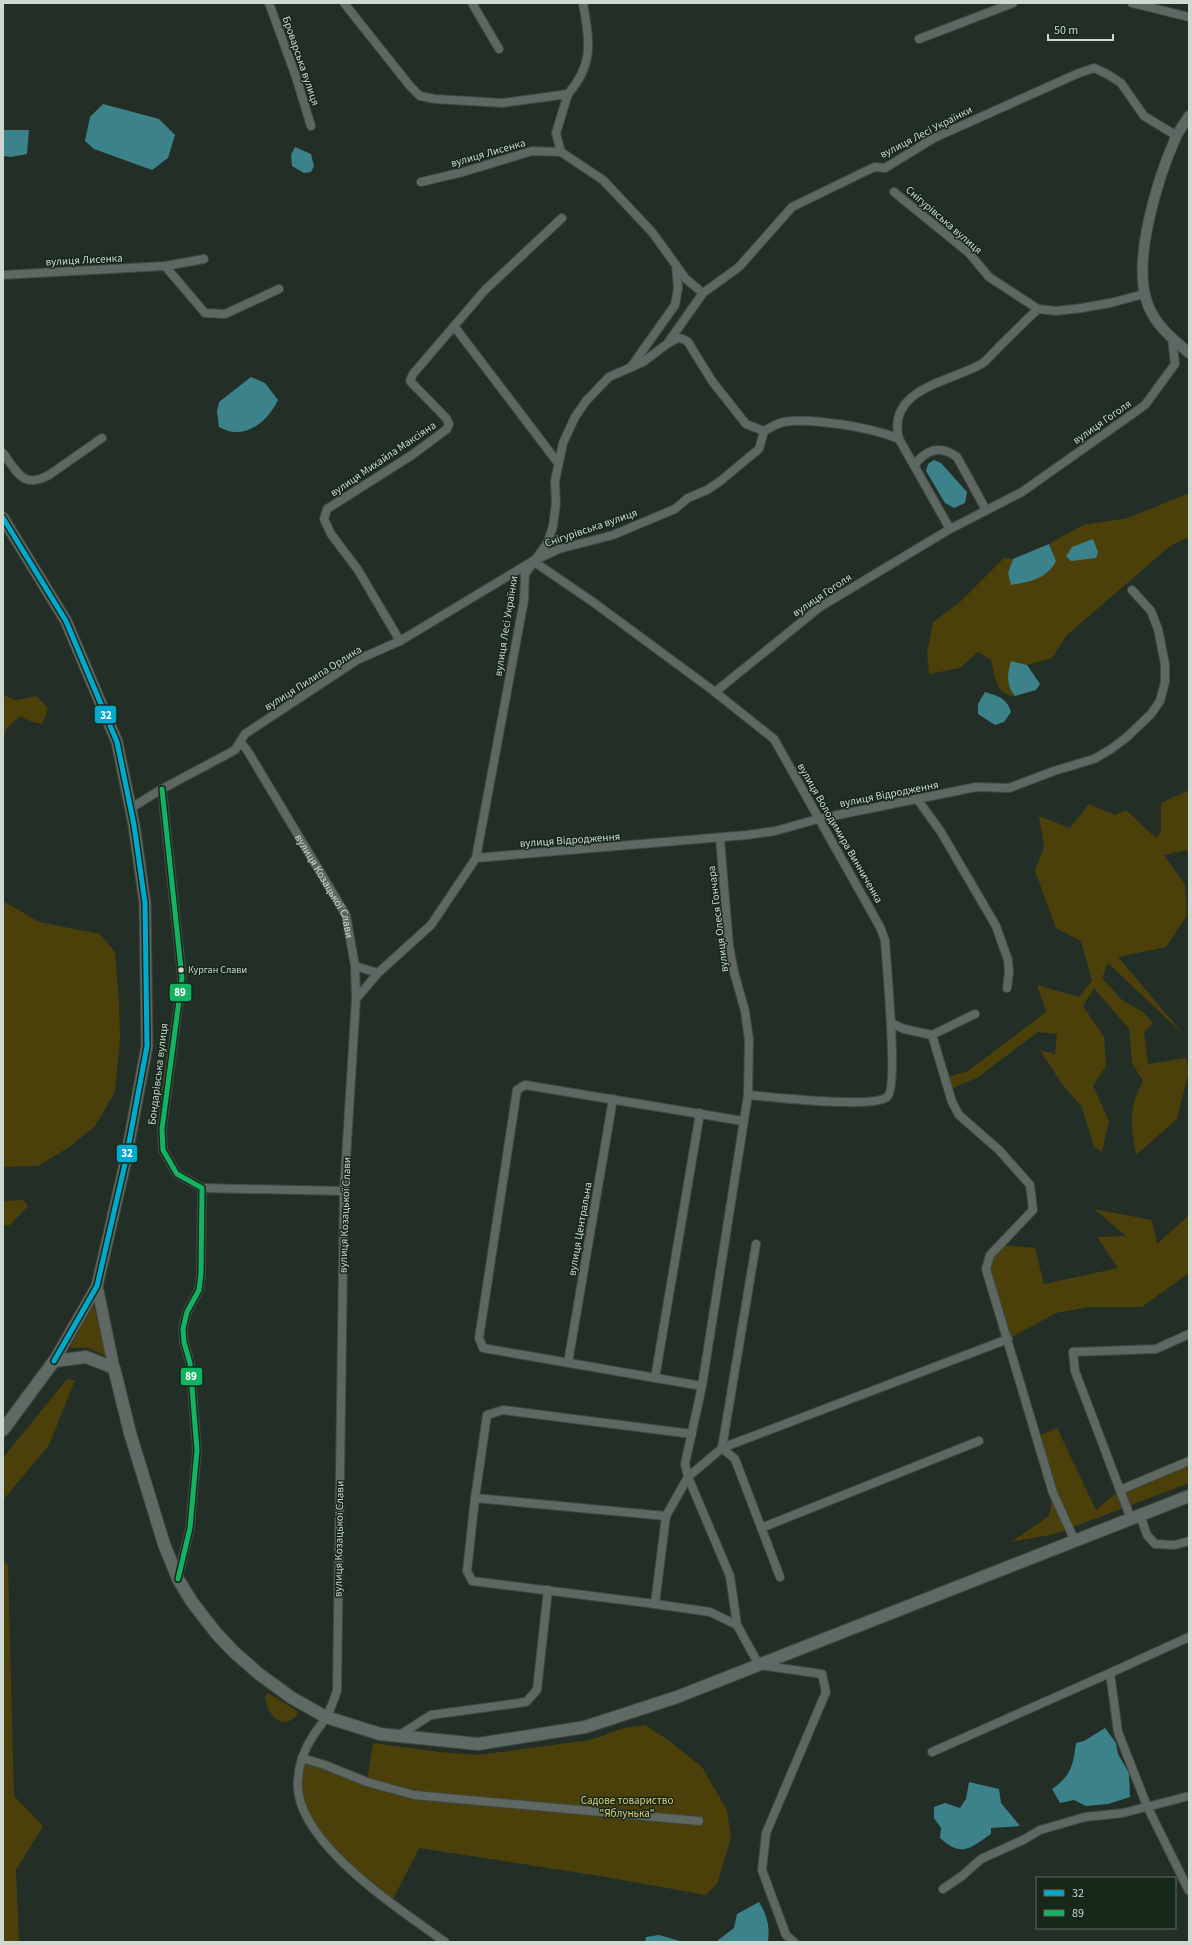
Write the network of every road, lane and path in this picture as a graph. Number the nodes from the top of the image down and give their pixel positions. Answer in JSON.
{"nodes":[{"id":1,"x":269,"y":3,"type":"edge"},
{"id":2,"x":344,"y":3,"type":"edge"},
{"id":3,"x":472,"y":3,"type":"edge"},
{"id":4,"x":583,"y":3,"type":"edge"},
{"id":5,"x":1013,"y":3,"type":"edge"},
{"id":6,"x":1132,"y":3,"type":"edge"},
{"id":7,"x":1189,"y":18,"type":"edge"},
{"id":8,"x":919,"y":39,"type":"dead end"},
{"id":9,"x":499,"y":49,"type":"dead end"},
{"id":10,"x":568,"y":94,"type":"junction"},
{"id":11,"x":1189,"y":116,"type":"edge"},
{"id":12,"x":311,"y":126,"type":"dead end"},
{"id":13,"x":1176,"y":136,"type":"junction"},
{"id":14,"x":562,"y":152,"type":"junction"},
{"id":15,"x":421,"y":182,"type":"dead end"},
{"id":16,"x":894,"y":192,"type":"dead end"},
{"id":17,"x":562,"y":218,"type":"dead end"},
{"id":18,"x":204,"y":259,"type":"dead end"},
{"id":19,"x":676,"y":264,"type":"junction"},
{"id":20,"x":165,"y":266,"type":"junction"},
{"id":21,"x":3,"y":275,"type":"edge"},
{"id":22,"x":279,"y":289,"type":"dead end"},
{"id":23,"x":703,"y":293,"type":"junction"},
{"id":24,"x":1144,"y":294,"type":"junction"},
{"id":25,"x":1038,"y":309,"type":"junction"},
{"id":26,"x":454,"y":326,"type":"junction"},
{"id":27,"x":1172,"y":338,"type":"junction"},
{"id":28,"x":667,"y":344,"type":"junction"},
{"id":29,"x":1189,"y":353,"type":"edge"},
{"id":30,"x":630,"y":368,"type":"junction"},
{"id":31,"x":764,"y":431,"type":"junction"},
{"id":32,"x":102,"y":438,"type":"dead end"},
{"id":33,"x":899,"y":439,"type":"junction"},
{"id":34,"x":3,"y":454,"type":"edge"},
{"id":35,"x":558,"y":463,"type":"junction"},
{"id":36,"x":914,"y":466,"type":"junction"},
{"id":37,"x":986,"y":510,"type":"junction"},
{"id":38,"x":3,"y":518,"type":"edge"},
{"id":39,"x":950,"y":529,"type":"junction"},
{"id":40,"x":533,"y":561,"type":"junction"},
{"id":41,"x":1132,"y":590,"type":"dead end"},
{"id":42,"x":400,"y":641,"type":"junction"},
{"id":43,"x":715,"y":692,"type":"junction"},
{"id":44,"x":240,"y":742,"type":"junction"},
{"id":45,"x":162,"y":789,"type":"junction"},
{"id":46,"x":918,"y":800,"type":"junction"},
{"id":47,"x":131,"y":808,"type":"junction"},
{"id":48,"x":818,"y":819,"type":"junction"},
{"id":49,"x":720,"y":839,"type":"junction"},
{"id":50,"x":476,"y":858,"type":"junction"},
{"id":51,"x":355,"y":966,"type":"junction"},
{"id":52,"x":378,"y":973,"type":"junction"},
{"id":53,"x":1007,"y":988,"type":"dead end"},
{"id":54,"x":356,"y":999,"type":"junction"},
{"id":55,"x":975,"y":1014,"type":"dead end"},
{"id":56,"x":891,"y":1023,"type":"junction"},
{"id":57,"x":932,"y":1035,"type":"junction"},
{"id":58,"x":748,"y":1095,"type":"junction"},
{"id":59,"x":613,"y":1099,"type":"junction"},
{"id":60,"x":700,"y":1113,"type":"junction"},
{"id":61,"x":744,"y":1117,"type":"junction"},
{"id":62,"x":202,"y":1188,"type":"junction"},
{"id":63,"x":344,"y":1191,"type":"junction"},
{"id":64,"x":756,"y":1244,"type":"dead end"},
{"id":65,"x":97,"y":1286,"type":"junction"},
{"id":66,"x":1189,"y":1334,"type":"edge"},
{"id":67,"x":1008,"y":1339,"type":"junction"},
{"id":68,"x":54,"y":1361,"type":"junction"},
{"id":69,"x":568,"y":1363,"type":"junction"},
{"id":70,"x":114,"y":1368,"type":"junction"},
{"id":71,"x":656,"y":1378,"type":"junction"},
{"id":72,"x":702,"y":1386,"type":"junction"},
{"id":73,"x":3,"y":1430,"type":"edge"},
{"id":74,"x":692,"y":1434,"type":"junction"},
{"id":75,"x":979,"y":1441,"type":"dead end"},
{"id":76,"x":722,"y":1448,"type":"junction"},
{"id":77,"x":1189,"y":1461,"type":"edge"},
{"id":78,"x":688,"y":1477,"type":"junction"},
{"id":79,"x":1120,"y":1490,"type":"junction"},
{"id":80,"x":1189,"y":1496,"type":"edge"},
{"id":81,"x":475,"y":1498,"type":"junction"},
{"id":82,"x":666,"y":1516,"type":"junction"},
{"id":83,"x":1136,"y":1517,"type":"junction"},
{"id":84,"x":761,"y":1528,"type":"junction"},
{"id":85,"x":1075,"y":1541,"type":"junction"},
{"id":86,"x":1189,"y":1542,"type":"edge"},
{"id":87,"x":780,"y":1577,"type":"dead end"},
{"id":88,"x":178,"y":1579,"type":"junction"},
{"id":89,"x":548,"y":1590,"type":"junction"},
{"id":90,"x":655,"y":1604,"type":"junction"},
{"id":91,"x":737,"y":1625,"type":"junction"},
{"id":92,"x":1189,"y":1637,"type":"edge"},
{"id":93,"x":759,"y":1665,"type":"junction"},
{"id":94,"x":1110,"y":1673,"type":"junction"},
{"id":95,"x":326,"y":1717,"type":"junction"},
{"id":96,"x":398,"y":1736,"type":"junction"},
{"id":97,"x":932,"y":1752,"type":"dead end"},
{"id":98,"x":302,"y":1758,"type":"junction"},
{"id":99,"x":1189,"y":1796,"type":"edge"},
{"id":100,"x":1147,"y":1806,"type":"junction"},
{"id":101,"x":700,"y":1821,"type":"dead end"},
{"id":102,"x":943,"y":1889,"type":"dead end"},
{"id":103,"x":1189,"y":1891,"type":"edge"},
{"id":104,"x":445,"y":1942,"type":"edge"},
{"id":105,"x":794,"y":1942,"type":"edge"}],
"edges":[{"from":1,"to":12,"type":"street","name":"Броварська вулиця"},
{"from":2,"to":10,"type":"street"},
{"from":3,"to":9,"type":"street"},
{"from":4,"to":10,"type":"street"},
{"from":5,"to":8,"type":"street"},
{"from":6,"to":7,"type":"street"},
{"from":10,"to":14,"type":"street"},
{"from":11,"to":13,"type":"street"},
{"from":13,"to":23,"type":"street","name":"вулиця Лесі Українки"},
{"from":13,"to":24,"type":"street"},
{"from":14,"to":15,"type":"street","name":"вулиця Лисенка"},
{"from":14,"to":19,"type":"street"},
{"from":16,"to":25,"type":"street","name":"Снігурівська вулиця"},
{"from":17,"to":26,"type":"street","name":"вулиця Михайла Максіяна"},
{"from":18,"to":20,"type":"street","name":"вулиця Лисенка"},
{"from":19,"to":23,"type":"street"},
{"from":19,"to":30,"type":"street"},
{"from":20,"to":21,"type":"street","name":"вулиця Лисенка"},
{"from":20,"to":22,"type":"street"},
{"from":23,"to":28,"type":"street","name":"вулиця Лесі Українки"},
{"from":24,"to":25,"type":"street","name":"Снігурівська вулиця"},
{"from":24,"to":27,"type":"street"},
{"from":25,"to":33,"type":"street"},
{"from":26,"to":35,"type":"street"},
{"from":26,"to":42,"type":"street","name":"вулиця Михайла Максіяна"},
{"from":27,"to":29,"type":"street"},
{"from":27,"to":37,"type":"street","name":"вулиця Гоголя"},
{"from":28,"to":30,"type":"street","name":"вулиця Лесі Українки"},
{"from":28,"to":31,"type":"street"},
{"from":30,"to":35,"type":"street","name":"вулиця Лесі Українки"},
{"from":31,"to":33,"type":"street"},
{"from":31,"to":40,"type":"street","name":"Снігурівська вулиця"},
{"from":32,"to":34,"type":"street"},
{"from":33,"to":36,"type":"street"},
{"from":35,"to":40,"type":"street","name":"вулиця Лесі Українки"},
{"from":36,"to":37,"type":"street"},
{"from":36,"to":39,"type":"street"},
{"from":37,"to":39,"type":"street","name":"вулиця Гоголя"},
{"from":38,"to":47,"type":"main road"},
{"from":39,"to":43,"type":"street","name":"вулиця Гоголя"},
{"from":40,"to":42,"type":"street","name":"вулиця Пилипа Орлика"},
{"from":40,"to":43,"type":"street","name":"вулиця Володимира Винниченка"},
{"from":40,"to":50,"type":"street","name":"вулиця Лесі Українки"},
{"from":41,"to":46,"type":"street","name":"вулиця Відродження"},
{"from":42,"to":44,"type":"street","name":"вулиця Пилипа Орлика"},
{"from":43,"to":48,"type":"street","name":"вулиця Володимира Винниченка"},
{"from":44,"to":45,"type":"street","name":"вулиця Пилипа Орлика"},
{"from":44,"to":51,"type":"street","name":"вулиця Козацької Слави"},
{"from":45,"to":47,"type":"street","name":"вулиця Пилипа Орлика"},
{"from":45,"to":62,"type":"street","name":"Бондарівська вулиця"},
{"from":46,"to":48,"type":"street","name":"вулиця Відродження"},
{"from":46,"to":53,"type":"street"},
{"from":47,"to":65,"type":"main road"},
{"from":48,"to":49,"type":"street","name":"вулиця Відродження"},
{"from":48,"to":56,"type":"street","name":"вулиця Володимира Винниченка"},
{"from":49,"to":50,"type":"street","name":"вулиця Відродження"},
{"from":49,"to":58,"type":"street","name":"вулиця Олеся Гончара"},
{"from":50,"to":52,"type":"street","name":"вулиця Лесі Українки"},
{"from":51,"to":52,"type":"street"},
{"from":51,"to":54,"type":"street","name":"вулиця Козацької Слави"},
{"from":52,"to":54,"type":"street","name":"вулиця Лесі Українки"},
{"from":54,"to":63,"type":"street","name":"вулиця Козацької Слави"},
{"from":55,"to":57,"type":"street"},
{"from":56,"to":57,"type":"street"},
{"from":56,"to":58,"type":"street","name":"вулиця Володимира Винниченка"},
{"from":57,"to":67,"type":"street"},
{"from":58,"to":61,"type":"street","name":"вулиця Олеся Гончара"},
{"from":59,"to":60,"type":"street"},
{"from":59,"to":69,"type":"street","name":"вулиця Центральна"},
{"from":59,"to":69,"type":"street"},
{"from":60,"to":61,"type":"street"},
{"from":60,"to":71,"type":"street"},
{"from":61,"to":72,"type":"street","name":"вулиця Олеся Гончара"},
{"from":62,"to":63,"type":"street"},
{"from":62,"to":88,"type":"street"},
{"from":63,"to":95,"type":"street","name":"вулиця Козацької Слави"},
{"from":64,"to":76,"type":"street"},
{"from":65,"to":68,"type":"main road"},
{"from":65,"to":70,"type":"main road"},
{"from":66,"to":79,"type":"street"},
{"from":67,"to":76,"type":"street"},
{"from":67,"to":85,"type":"street"},
{"from":68,"to":70,"type":"main road"},
{"from":68,"to":73,"type":"main road"},
{"from":69,"to":71,"type":"street"},
{"from":70,"to":88,"type":"main road"},
{"from":71,"to":72,"type":"street"},
{"from":72,"to":74,"type":"street","name":"вулиця Олеся Гончара"},
{"from":74,"to":78,"type":"street","name":"вулиця Олеся Гончара"},
{"from":74,"to":81,"type":"street"},
{"from":75,"to":84,"type":"street"},
{"from":76,"to":78,"type":"street"},
{"from":76,"to":84,"type":"street"},
{"from":77,"to":79,"type":"street"},
{"from":78,"to":82,"type":"street"},
{"from":78,"to":91,"type":"street"},
{"from":79,"to":83,"type":"street"},
{"from":80,"to":83,"type":"main road"},
{"from":81,"to":82,"type":"street"},
{"from":81,"to":89,"type":"street"},
{"from":82,"to":90,"type":"street"},
{"from":83,"to":85,"type":"main road"},
{"from":83,"to":86,"type":"street"},
{"from":84,"to":87,"type":"street"},
{"from":85,"to":93,"type":"main road"},
{"from":88,"to":95,"type":"main road"},
{"from":89,"to":90,"type":"street"},
{"from":89,"to":96,"type":"street"},
{"from":90,"to":91,"type":"street"},
{"from":91,"to":93,"type":"street"},
{"from":92,"to":94,"type":"street"},
{"from":93,"to":96,"type":"main road"},
{"from":93,"to":105,"type":"street"},
{"from":94,"to":97,"type":"street"},
{"from":94,"to":100,"type":"street"},
{"from":95,"to":96,"type":"main road"},
{"from":95,"to":98,"type":"street","name":"вулиця Козацької Слави"},
{"from":98,"to":101,"type":"street"},
{"from":98,"to":104,"type":"street","name":"вулиця Козацької Слави"},
{"from":99,"to":100,"type":"street"},
{"from":100,"to":102,"type":"street"},
{"from":100,"to":103,"type":"street"}]}
